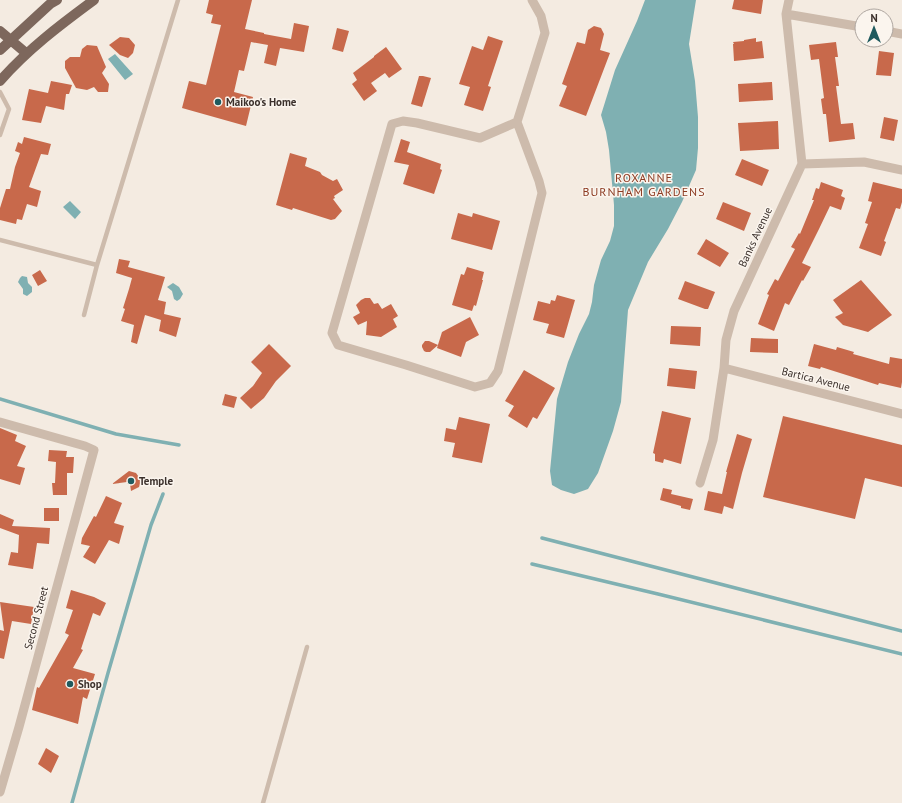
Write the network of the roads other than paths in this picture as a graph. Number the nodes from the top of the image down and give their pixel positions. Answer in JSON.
{"nodes":[{"id":1,"x":57,"y":0,"type":"edge"},
{"id":2,"x":94,"y":0,"type":"edge"},
{"id":3,"x":178,"y":0,"type":"edge"},
{"id":4,"x":532,"y":0,"type":"edge"},
{"id":5,"x":789,"y":0,"type":"edge"},
{"id":6,"x":786,"y":14,"type":"junction"},
{"id":7,"x":854,"y":26,"type":"edge"},
{"id":8,"x":0,"y":31,"type":"edge"},
{"id":9,"x":10,"y":39,"type":"junction"},
{"id":10,"x":0,"y":50,"type":"edge"},
{"id":11,"x":26,"y":53,"type":"junction"},
{"id":12,"x":0,"y":81,"type":"edge"},
{"id":13,"x":0,"y":92,"type":"edge"},
{"id":14,"x":517,"y":122,"type":"junction"},
{"id":15,"x":0,"y":135,"type":"edge"},
{"id":16,"x":802,"y":164,"type":"junction"},
{"id":17,"x":902,"y":170,"type":"edge"},
{"id":18,"x":0,"y":240,"type":"edge"},
{"id":19,"x":97,"y":265,"type":"junction"},
{"id":20,"x":84,"y":315,"type":"dead end"},
{"id":21,"x":724,"y":368,"type":"junction"},
{"id":22,"x":902,"y":414,"type":"edge"},
{"id":23,"x":0,"y":422,"type":"edge"},
{"id":24,"x":700,"y":483,"type":"dead end"},
{"id":25,"x":308,"y":647,"type":"dead end"},
{"id":26,"x":0,"y":792,"type":"edge"},
{"id":27,"x":264,"y":803,"type":"edge"}],
"edges":[{"from":1,"to":9,"type":"main road"},
{"from":2,"to":11,"type":"main road"},
{"from":3,"to":19,"type":"lane"},
{"from":4,"to":14,"type":"street"},
{"from":5,"to":6,"type":"street"},
{"from":6,"to":7,"type":"street"},
{"from":6,"to":16,"type":"street"},
{"from":8,"to":9,"type":"main road"},
{"from":9,"to":10,"type":"main road"},
{"from":9,"to":11,"type":"main road"},
{"from":11,"to":12,"type":"main road"},
{"from":13,"to":15,"type":"lane"},
{"from":14,"to":14,"type":"street"},
{"from":16,"to":17,"type":"street"},
{"from":16,"to":21,"type":"street","name":"Banks Avenue"},
{"from":18,"to":19,"type":"lane"},
{"from":19,"to":20,"type":"lane"},
{"from":21,"to":22,"type":"street","name":"Bartica Avenue"},
{"from":21,"to":24,"type":"street","name":"Banks Avenue"},
{"from":23,"to":26,"type":"street","name":"Second Street"},
{"from":25,"to":27,"type":"lane"}]}
